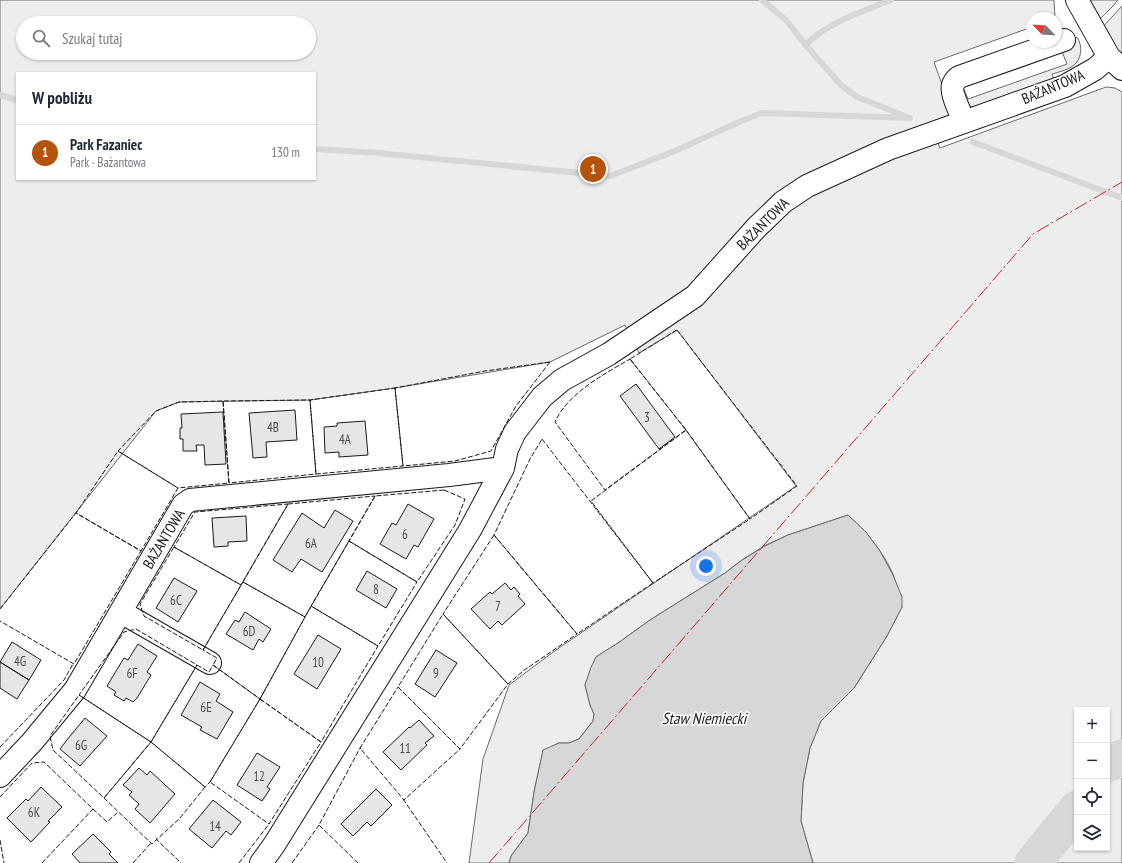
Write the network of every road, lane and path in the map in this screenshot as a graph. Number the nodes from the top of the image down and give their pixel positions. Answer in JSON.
{"nodes":[{"id":1,"x":1077,"y":0,"type":"edge"},
{"id":2,"x":1064,"y":40,"type":"dead end"},
{"id":3,"x":1116,"y":63,"type":"edge"},
{"id":4,"x":964,"y":122,"type":"junction"},
{"id":5,"x":503,"y":468,"type":"junction"},
{"id":6,"x":121,"y":612,"type":"junction"},
{"id":7,"x":210,"y":663,"type":"dead end"},
{"id":8,"x":0,"y":776,"type":"edge"},
{"id":9,"x":261,"y":863,"type":"edge"}],
"edges":[{"from":1,"to":3,"type":"street"},
{"from":2,"to":4,"type":"street"},
{"from":3,"to":4,"type":"street","name":"BAŻANTOWA"},
{"from":4,"to":5,"type":"street","name":"BAŻANTOWA"},
{"from":5,"to":6,"type":"street","name":"BAŻANTOWA"},
{"from":5,"to":9,"type":"street","name":"BAŻANTOWA"},
{"from":6,"to":7,"type":"street"},
{"from":6,"to":8,"type":"street","name":"BAŻANTOWA"}]}
